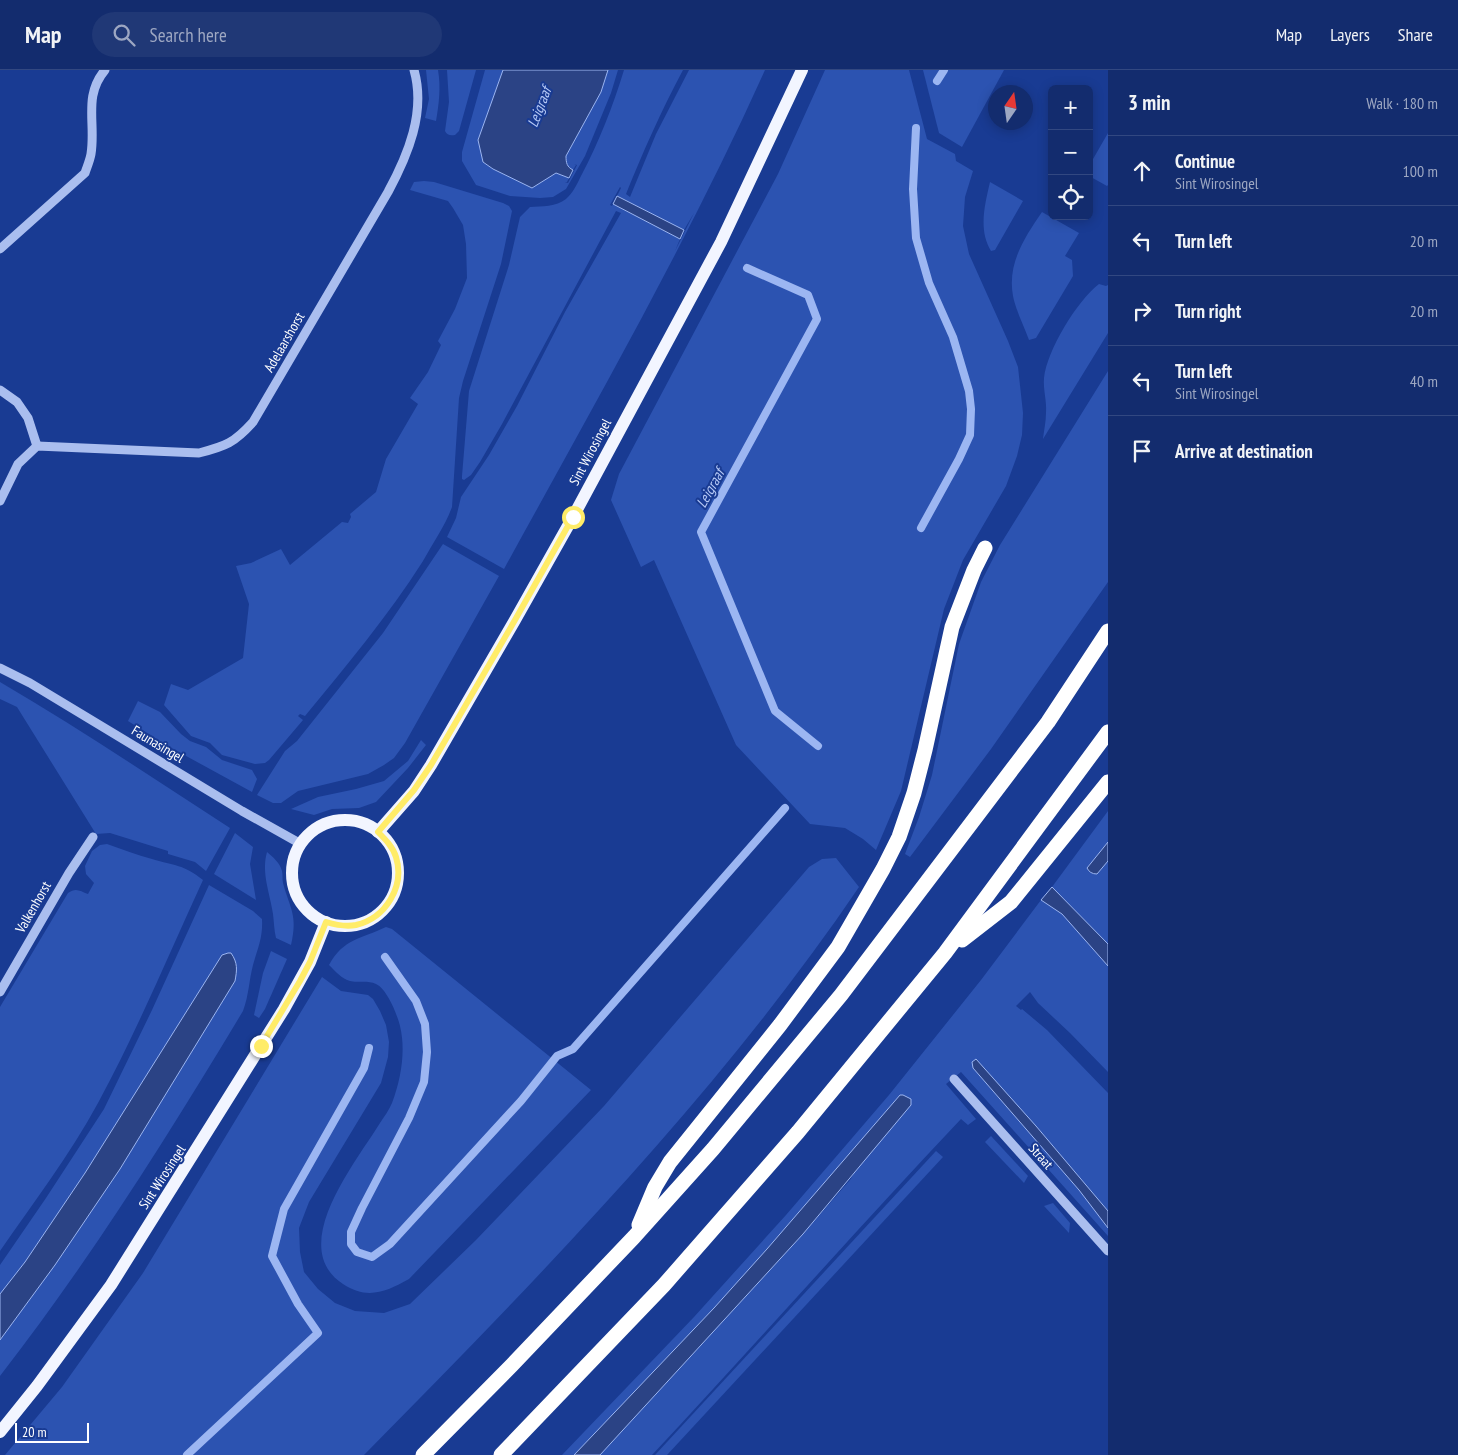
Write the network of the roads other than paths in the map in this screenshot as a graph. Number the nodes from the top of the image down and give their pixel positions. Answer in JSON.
{"nodes":[{"id":1,"x":105,"y":70,"type":"edge"},
{"id":2,"x":414,"y":70,"type":"edge"},
{"id":3,"x":802,"y":70,"type":"edge"},
{"id":4,"x":0,"y":249,"type":"edge"},
{"id":5,"x":0,"y":390,"type":"edge"},
{"id":6,"x":37,"y":446,"type":"junction"},
{"id":7,"x":0,"y":501,"type":"edge"},
{"id":8,"x":985,"y":548,"type":"dead end"},
{"id":9,"x":1108,"y":631,"type":"edge"},
{"id":10,"x":0,"y":668,"type":"edge"},
{"id":11,"x":1108,"y":732,"type":"edge"},
{"id":12,"x":1108,"y":782,"type":"edge"},
{"id":13,"x":378,"y":832,"type":"junction"},
{"id":14,"x":93,"y":837,"type":"dead end"},
{"id":15,"x":301,"y":844,"type":"junction"},
{"id":16,"x":326,"y":922,"type":"junction"},
{"id":17,"x":945,"y":953,"type":"junction"},
{"id":18,"x":0,"y":992,"type":"edge"},
{"id":19,"x":954,"y":1079,"type":"dead end"},
{"id":20,"x":634,"y":1237,"type":"junction"},
{"id":21,"x":1108,"y":1251,"type":"edge"},
{"id":22,"x":0,"y":1432,"type":"edge"},
{"id":23,"x":423,"y":1455,"type":"edge"},
{"id":24,"x":501,"y":1455,"type":"edge"}],
"edges":[{"from":1,"to":4,"type":"street"},
{"from":2,"to":6,"type":"street","name":"Adelaarshorst"},
{"from":3,"to":13,"type":"main road","name":"Sint Wirosingel"},
{"from":5,"to":6,"type":"street"},
{"from":6,"to":7,"type":"street"},
{"from":8,"to":20,"type":"highway"},
{"from":9,"to":20,"type":"highway"},
{"from":10,"to":15,"type":"street","name":"Faunasingel"},
{"from":11,"to":17,"type":"highway"},
{"from":12,"to":17,"type":"highway"},
{"from":13,"to":15,"type":"main road"},
{"from":13,"to":16,"type":"main road"},
{"from":14,"to":18,"type":"street","name":"Valkenhorst"},
{"from":15,"to":16,"type":"main road"},
{"from":16,"to":22,"type":"main road","name":"Sint Wirosingel"},
{"from":17,"to":24,"type":"highway"},
{"from":19,"to":21,"type":"street","name":"Straat"},
{"from":20,"to":23,"type":"highway"}]}
